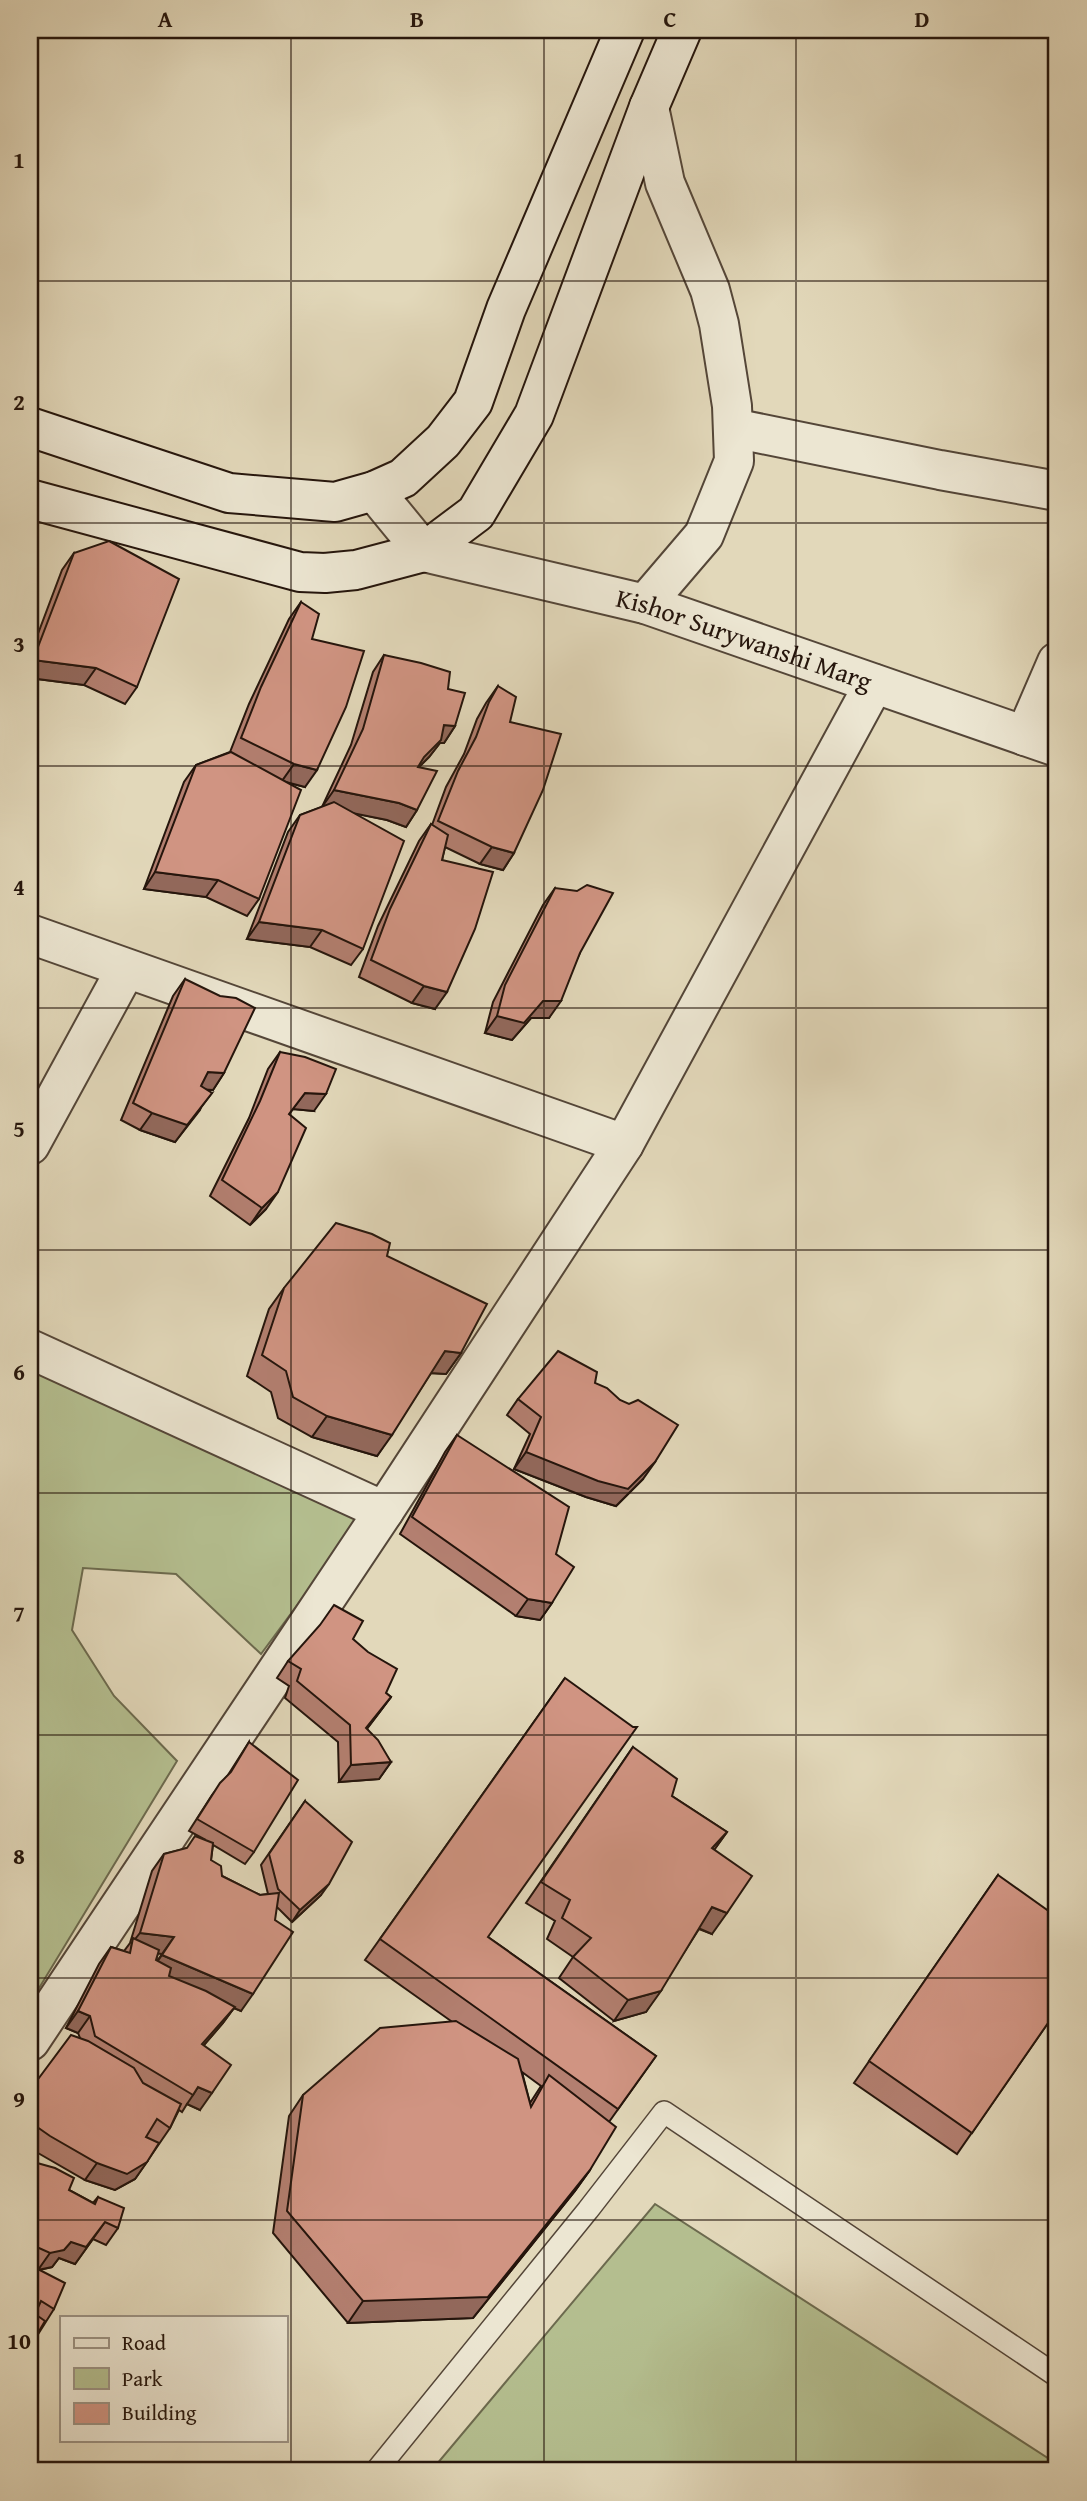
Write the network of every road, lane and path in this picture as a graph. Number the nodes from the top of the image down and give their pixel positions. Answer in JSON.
{"nodes":[{"id":1,"x":625,"y":30,"type":"edge"},
{"id":2,"x":682,"y":30,"type":"edge"},
{"id":3,"x":649,"y":107,"type":"junction"},
{"id":4,"x":30,"y":427,"type":"edge"},
{"id":5,"x":733,"y":428,"type":"junction"},
{"id":6,"x":374,"y":491,"type":"junction"},
{"id":7,"x":1057,"y":491,"type":"edge"},
{"id":8,"x":30,"y":499,"type":"edge"},
{"id":9,"x":424,"y":552,"type":"junction"},
{"id":10,"x":645,"y":604,"type":"junction"},
{"id":11,"x":1057,"y":662,"type":"edge"},
{"id":12,"x":874,"y":684,"type":"junction"},
{"id":13,"x":1041,"y":742,"type":"edge"},
{"id":14,"x":30,"y":934,"type":"edge"},
{"id":15,"x":126,"y":969,"type":"junction"},
{"id":16,"x":624,"y":1144,"type":"junction"},
{"id":17,"x":30,"y":1145,"type":"edge"},
{"id":18,"x":30,"y":1349,"type":"edge"},
{"id":19,"x":384,"y":1511,"type":"junction"},
{"id":20,"x":30,"y":2041,"type":"edge"},
{"id":21,"x":1057,"y":2376,"type":"edge"},
{"id":22,"x":376,"y":2471,"type":"edge"}],
"edges":[{"from":1,"to":6,"type":"street"},
{"from":2,"to":3,"type":"street"},
{"from":3,"to":5,"type":"street"},
{"from":3,"to":9,"type":"street"},
{"from":4,"to":6,"type":"street"},
{"from":5,"to":7,"type":"street"},
{"from":5,"to":10,"type":"street"},
{"from":6,"to":9,"type":"street"},
{"from":8,"to":9,"type":"street"},
{"from":9,"to":10,"type":"street","name":"Kishor Surywanshi Marg"},
{"from":10,"to":12,"type":"street","name":"Kishor Surywanshi Marg"},
{"from":11,"to":13,"type":"street"},
{"from":12,"to":13,"type":"street","name":"Kishor Surywanshi Marg"},
{"from":12,"to":16,"type":"street"},
{"from":14,"to":15,"type":"street"},
{"from":15,"to":16,"type":"street"},
{"from":15,"to":17,"type":"street"},
{"from":16,"to":19,"type":"street"},
{"from":18,"to":19,"type":"street"},
{"from":19,"to":20,"type":"street"},
{"from":21,"to":22,"type":"lane"}]}
